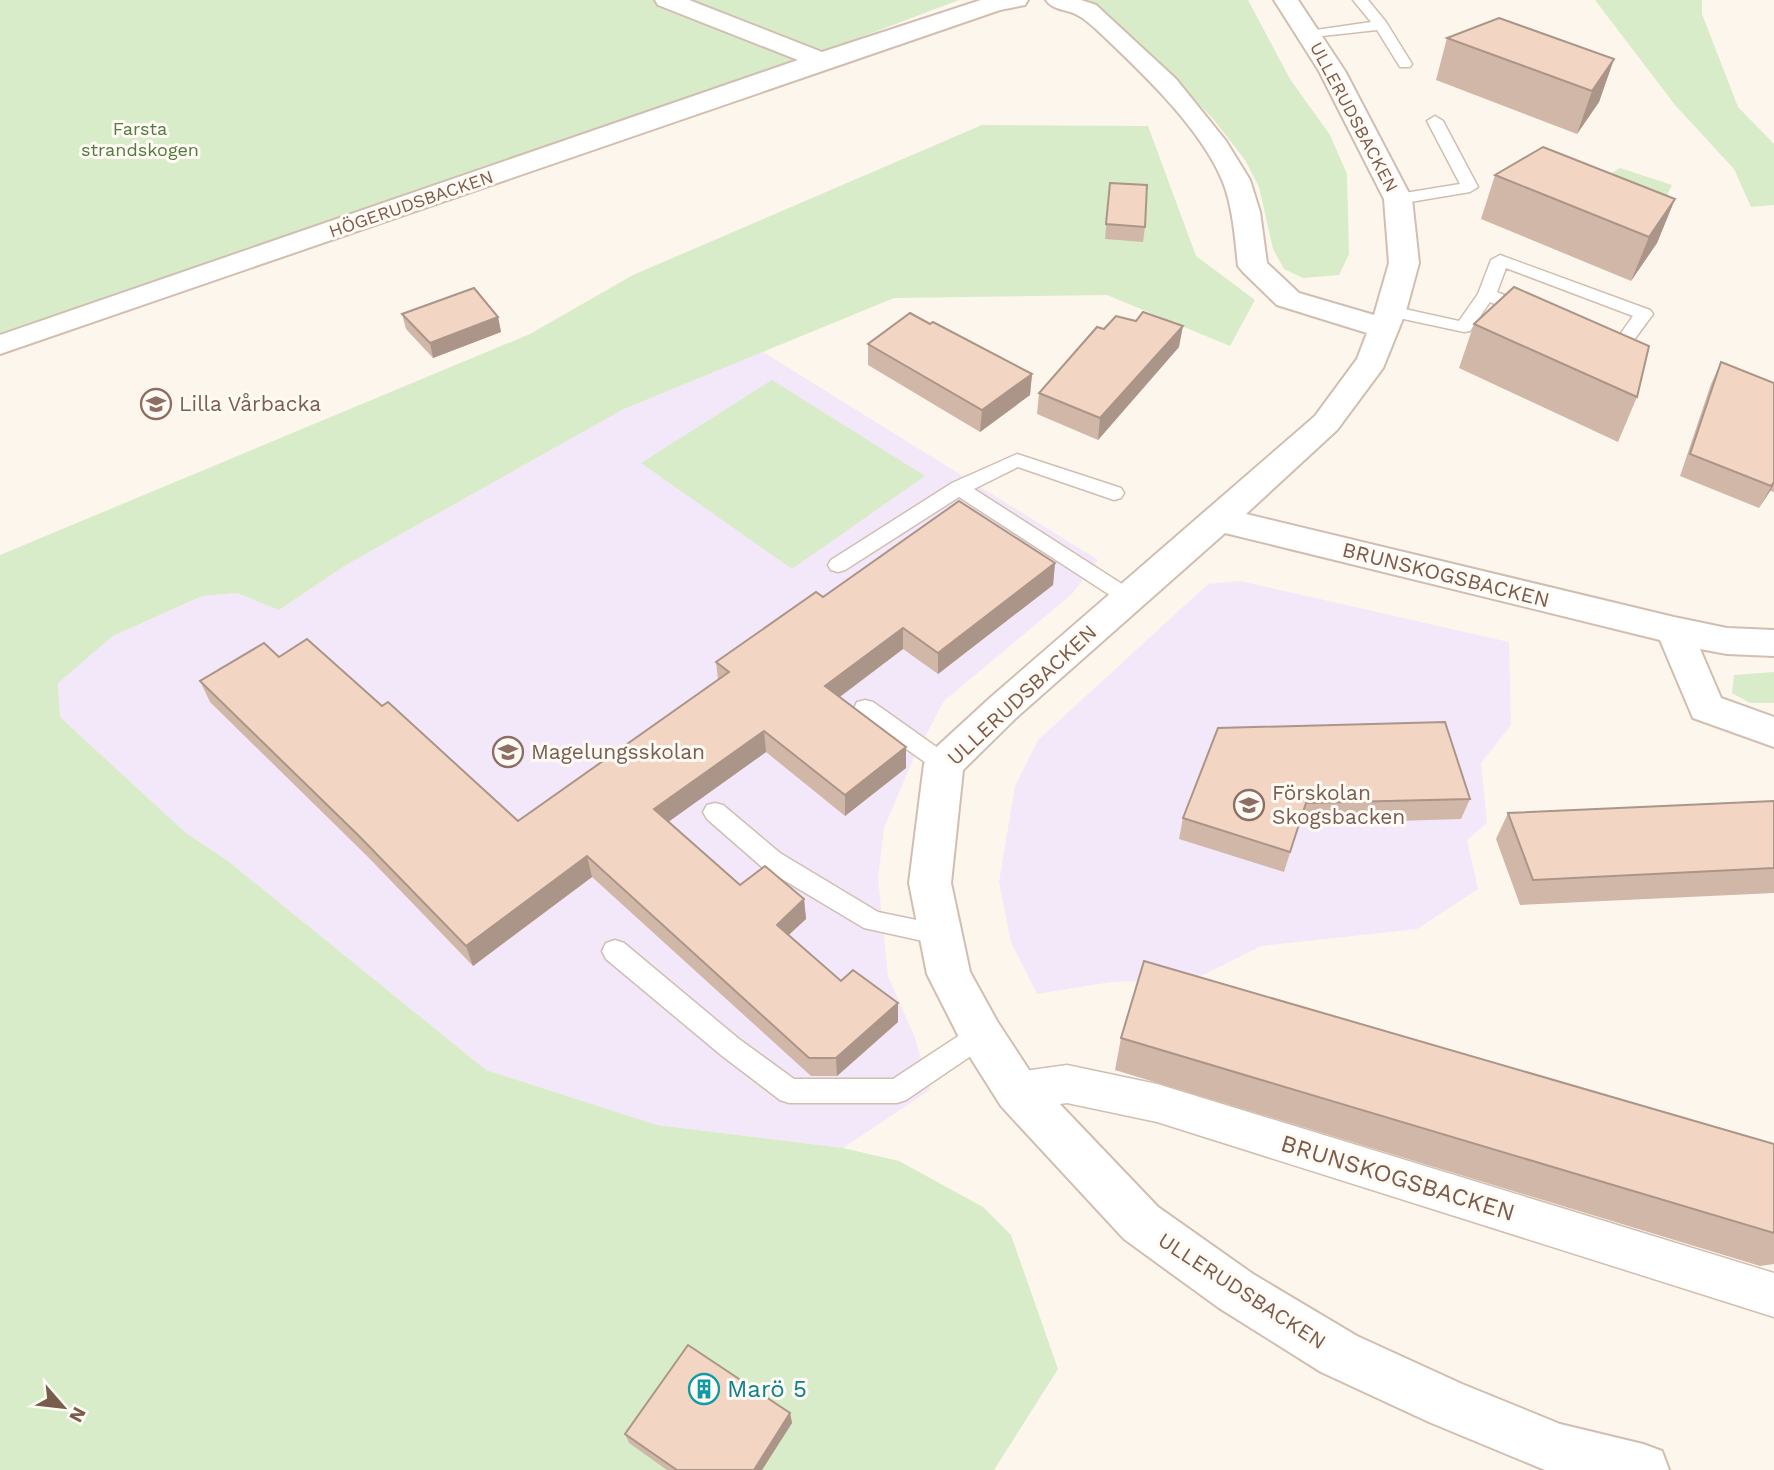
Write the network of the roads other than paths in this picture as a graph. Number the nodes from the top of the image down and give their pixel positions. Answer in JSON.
{"nodes":[{"id":1,"x":667,"y":0,"type":"edge"},
{"id":2,"x":1016,"y":0,"type":"edge"},
{"id":3,"x":1061,"y":0,"type":"edge"},
{"id":4,"x":1286,"y":0,"type":"edge"},
{"id":5,"x":1360,"y":0,"type":"edge"},
{"id":6,"x":1381,"y":25,"type":"junction"},
{"id":7,"x":1309,"y":35,"type":"junction"},
{"id":8,"x":822,"y":61,"type":"junction"},
{"id":9,"x":1405,"y":64,"type":"dead end"},
{"id":10,"x":1435,"y":121,"type":"dead end"},
{"id":11,"x":1398,"y":199,"type":"junction"},
{"id":12,"x":1488,"y":293,"type":"junction"},
{"id":13,"x":1387,"y":319,"type":"junction"},
{"id":14,"x":1546,"y":320,"type":"edge"},
{"id":15,"x":1593,"y":341,"type":"edge"},
{"id":16,"x":0,"y":345,"type":"edge"},
{"id":17,"x":959,"y":488,"type":"junction"},
{"id":18,"x":1114,"y":493,"type":"dead end"},
{"id":19,"x":1218,"y":519,"type":"junction"},
{"id":20,"x":838,"y":565,"type":"dead end"},
{"id":21,"x":1129,"y":598,"type":"junction"},
{"id":22,"x":1674,"y":630,"type":"junction"},
{"id":23,"x":1774,"y":643,"type":"edge"},
{"id":24,"x":865,"y":708,"type":"dead end"},
{"id":25,"x":1774,"y":732,"type":"edge"},
{"id":26,"x":944,"y":764,"type":"junction"},
{"id":27,"x":715,"y":812,"type":"dead end"},
{"id":28,"x":941,"y":934,"type":"junction"},
{"id":29,"x":615,"y":951,"type":"dead end"},
{"id":30,"x":981,"y":1035,"type":"junction"},
{"id":31,"x":1017,"y":1091,"type":"junction"},
{"id":32,"x":1774,"y":1295,"type":"edge"},
{"id":33,"x":1643,"y":1470,"type":"edge"}],
"edges":[{"from":1,"to":8,"type":"street"},
{"from":2,"to":8,"type":"street","name":"HÖGERUDSBACKEN"},
{"from":3,"to":13,"type":"street"},
{"from":4,"to":7,"type":"street","name":"ULLERUDSBACKEN"},
{"from":5,"to":6,"type":"lane"},
{"from":6,"to":7,"type":"lane"},
{"from":6,"to":9,"type":"lane"},
{"from":7,"to":11,"type":"street","name":"ULLERUDSBACKEN"},
{"from":8,"to":16,"type":"street","name":"HÖGERUDSBACKEN"},
{"from":10,"to":11,"type":"lane","name":"ULLERUDSBACKEN"},
{"from":11,"to":13,"type":"street","name":"ULLERUDSBACKEN"},
{"from":12,"to":13,"type":"lane"},
{"from":12,"to":14,"type":"lane"},
{"from":12,"to":15,"type":"lane"},
{"from":13,"to":19,"type":"street","name":"ULLERUDSBACKEN"},
{"from":17,"to":18,"type":"lane"},
{"from":17,"to":20,"type":"lane"},
{"from":17,"to":21,"type":"lane"},
{"from":19,"to":21,"type":"street","name":"ULLERUDSBACKEN"},
{"from":19,"to":22,"type":"street","name":"BRUNSKOGSBACKEN"},
{"from":21,"to":26,"type":"street","name":"ULLERUDSBACKEN"},
{"from":22,"to":23,"type":"street","name":"BRUNSKOGSBACKEN"},
{"from":22,"to":25,"type":"street"},
{"from":24,"to":26,"type":"lane"},
{"from":26,"to":28,"type":"street","name":"ULLERUDSBACKEN"},
{"from":27,"to":28,"type":"lane"},
{"from":28,"to":30,"type":"street","name":"ULLERUDSBACKEN"},
{"from":29,"to":30,"type":"lane"},
{"from":30,"to":31,"type":"street","name":"ULLERUDSBACKEN"},
{"from":31,"to":32,"type":"street","name":"BRUNSKOGSBACKEN"},
{"from":31,"to":33,"type":"street","name":"ULLERUDSBACKEN"}]}
